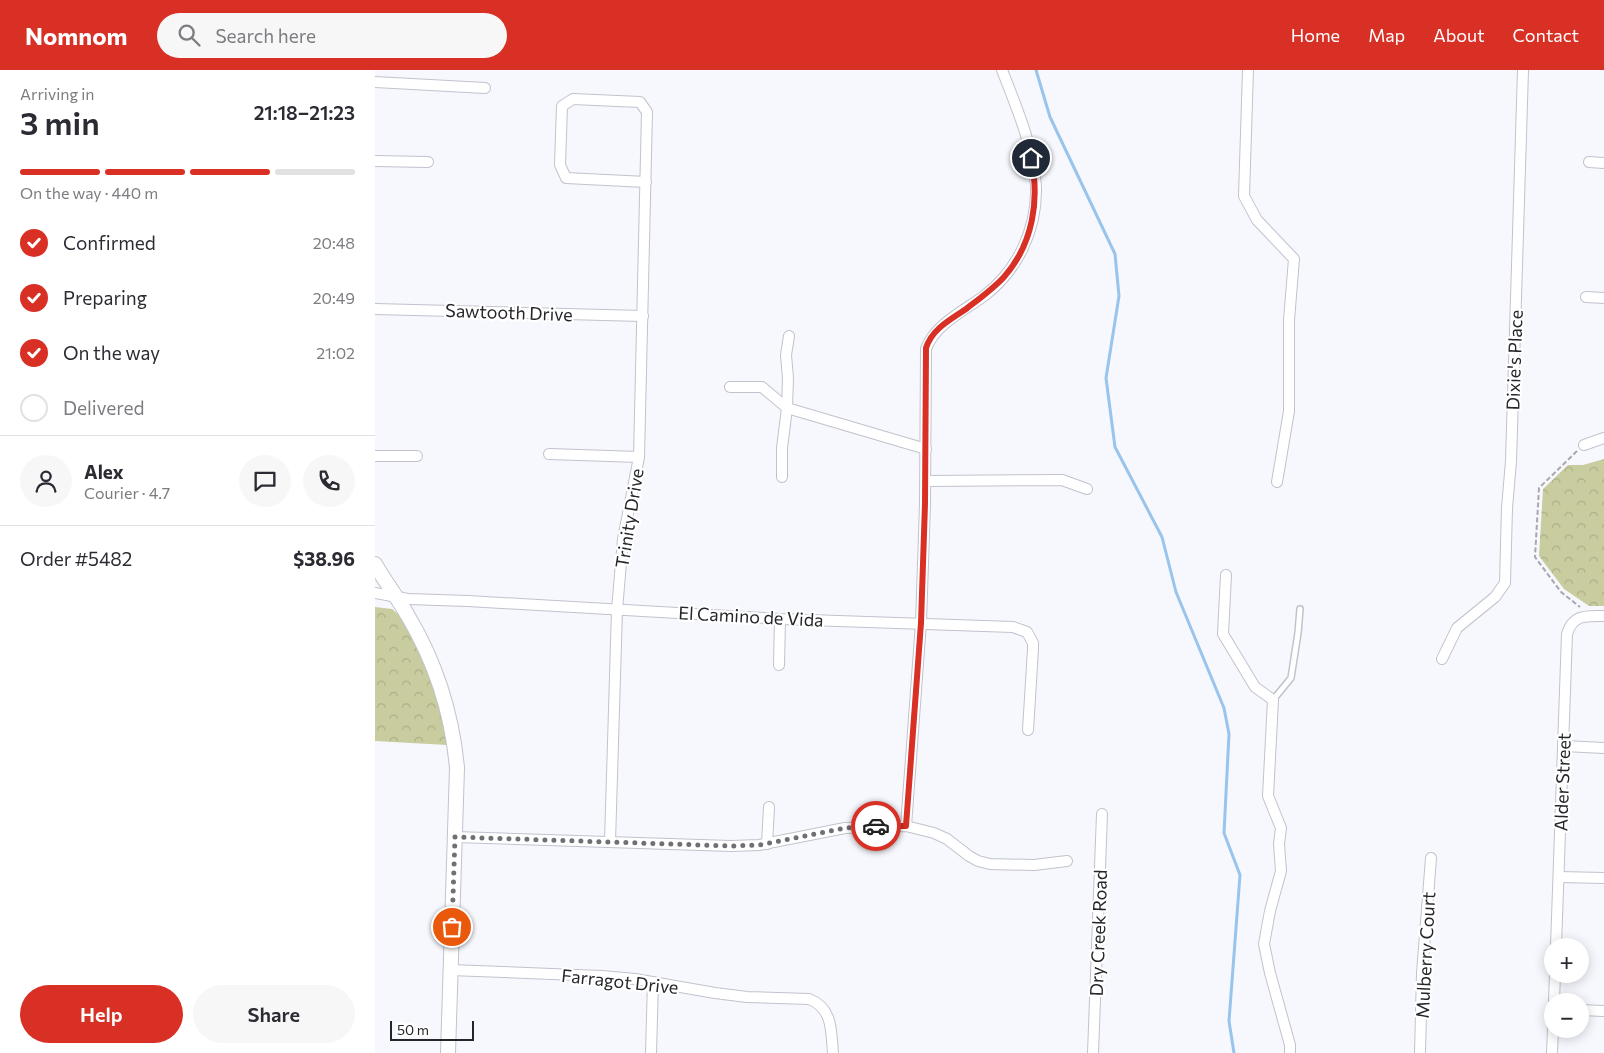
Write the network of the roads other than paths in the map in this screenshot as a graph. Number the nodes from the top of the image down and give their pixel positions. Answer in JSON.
{"nodes":[{"id":1,"x":1002,"y":70,"type":"edge"},
{"id":2,"x":1248,"y":70,"type":"edge"},
{"id":3,"x":1523,"y":70,"type":"edge"},
{"id":4,"x":375,"y":82,"type":"edge"},
{"id":5,"x":485,"y":88,"type":"dead end"},
{"id":6,"x":375,"y":161,"type":"edge"},
{"id":7,"x":429,"y":162,"type":"dead end"},
{"id":8,"x":1589,"y":162,"type":"dead end"},
{"id":9,"x":1604,"y":163,"type":"edge"},
{"id":10,"x":646,"y":182,"type":"junction"},
{"id":11,"x":1586,"y":297,"type":"dead end"},
{"id":12,"x":1604,"y":298,"type":"edge"},
{"id":13,"x":375,"y":309,"type":"edge"},
{"id":14,"x":643,"y":316,"type":"junction"},
{"id":15,"x":789,"y":336,"type":"dead end"},
{"id":16,"x":730,"y":386,"type":"dead end"},
{"id":17,"x":787,"y":408,"type":"junction"},
{"id":18,"x":1604,"y":438,"type":"edge"},
{"id":19,"x":1584,"y":445,"type":"road end"},
{"id":20,"x":926,"y":449,"type":"junction"},
{"id":21,"x":549,"y":454,"type":"dead end"},
{"id":22,"x":375,"y":456,"type":"edge"},
{"id":23,"x":417,"y":456,"type":"dead end"},
{"id":24,"x":639,"y":456,"type":"junction"},
{"id":25,"x":782,"y":477,"type":"dead end"},
{"id":26,"x":926,"y":481,"type":"junction"},
{"id":27,"x":1277,"y":482,"type":"dead end"},
{"id":28,"x":1087,"y":489,"type":"dead end"},
{"id":29,"x":375,"y":564,"type":"edge"},
{"id":30,"x":1226,"y":575,"type":"dead end"},
{"id":31,"x":375,"y":593,"type":"edge"},
{"id":32,"x":398,"y":598,"type":"junction"},
{"id":33,"x":1300,"y":608,"type":"dead end"},
{"id":34,"x":617,"y":610,"type":"junction"},
{"id":35,"x":1604,"y":616,"type":"edge"},
{"id":36,"x":780,"y":619,"type":"junction"},
{"id":37,"x":921,"y":623,"type":"junction"},
{"id":38,"x":1442,"y":659,"type":"dead end"},
{"id":39,"x":779,"y":665,"type":"dead end"},
{"id":40,"x":1273,"y":700,"type":"junction"},
{"id":41,"x":1028,"y":730,"type":"dead end"},
{"id":42,"x":1564,"y":746,"type":"junction"},
{"id":43,"x":1604,"y":748,"type":"edge"},
{"id":44,"x":769,"y":807,"type":"dead end"},
{"id":45,"x":1102,"y":814,"type":"dead end"},
{"id":46,"x":906,"y":826,"type":"junction"},
{"id":47,"x":455,"y":837,"type":"junction"},
{"id":48,"x":610,"y":842,"type":"junction"},
{"id":49,"x":767,"y":844,"type":"junction"},
{"id":50,"x":1431,"y":858,"type":"dead end"},
{"id":51,"x":1067,"y":861,"type":"dead end"},
{"id":52,"x":1559,"y":877,"type":"junction"},
{"id":53,"x":1604,"y":878,"type":"edge"},
{"id":54,"x":1557,"y":938,"type":"edge"},
{"id":55,"x":450,"y":970,"type":"junction"},
{"id":56,"x":653,"y":982,"type":"junction"},
{"id":57,"x":1589,"y":1010,"type":"edge"},
{"id":58,"x":1604,"y":1011,"type":"edge"},
{"id":59,"x":1553,"y":1038,"type":"edge"},
{"id":60,"x":448,"y":1053,"type":"edge"},
{"id":61,"x":651,"y":1053,"type":"edge"},
{"id":62,"x":833,"y":1053,"type":"edge"},
{"id":63,"x":1093,"y":1053,"type":"edge"},
{"id":64,"x":1290,"y":1053,"type":"edge"},
{"id":65,"x":1420,"y":1053,"type":"edge"},
{"id":66,"x":1552,"y":1053,"type":"edge"}],
"edges":[{"from":1,"to":20,"type":"street"},
{"from":2,"to":27,"type":"street"},
{"from":3,"to":38,"type":"street","name":"Dixie's Place"},
{"from":4,"to":5,"type":"street"},
{"from":6,"to":7,"type":"street"},
{"from":8,"to":9,"type":"street"},
{"from":10,"to":10,"type":"street","name":"Trinity Drive"},
{"from":10,"to":14,"type":"street","name":"Trinity Drive"},
{"from":11,"to":12,"type":"street"},
{"from":13,"to":14,"type":"street","name":"Sawtooth Drive"},
{"from":14,"to":24,"type":"street","name":"Trinity Drive"},
{"from":15,"to":17,"type":"street"},
{"from":16,"to":17,"type":"street"},
{"from":17,"to":20,"type":"street"},
{"from":17,"to":25,"type":"street"},
{"from":18,"to":19,"type":"street"},
{"from":20,"to":26,"type":"street"},
{"from":21,"to":24,"type":"street"},
{"from":22,"to":23,"type":"street"},
{"from":24,"to":34,"type":"street","name":"Trinity Drive"},
{"from":26,"to":28,"type":"street"},
{"from":26,"to":37,"type":"street"},
{"from":29,"to":32,"type":"street"},
{"from":30,"to":40,"type":"street"},
{"from":31,"to":32,"type":"street","name":"El Camino de Vida"},
{"from":32,"to":34,"type":"street","name":"El Camino de Vida"},
{"from":32,"to":47,"type":"street"},
{"from":33,"to":40,"type":"lane"},
{"from":34,"to":36,"type":"street","name":"El Camino de Vida"},
{"from":34,"to":48,"type":"street","name":"Trinity Drive"},
{"from":35,"to":42,"type":"street","name":"Alder Street"},
{"from":36,"to":37,"type":"street","name":"El Camino de Vida"},
{"from":36,"to":39,"type":"street"},
{"from":37,"to":41,"type":"street","name":"El Camino de Vida"},
{"from":37,"to":46,"type":"street"},
{"from":40,"to":64,"type":"street"},
{"from":42,"to":43,"type":"street"},
{"from":42,"to":52,"type":"street","name":"Alder Street"},
{"from":44,"to":49,"type":"street"},
{"from":45,"to":63,"type":"street","name":"Dry Creek Road"},
{"from":46,"to":49,"type":"street"},
{"from":46,"to":51,"type":"street"},
{"from":47,"to":48,"type":"street"},
{"from":47,"to":55,"type":"street"},
{"from":48,"to":49,"type":"street"},
{"from":50,"to":65,"type":"street","name":"Mulberry Court"},
{"from":52,"to":53,"type":"street"},
{"from":52,"to":54,"type":"street","name":"Alder Street"},
{"from":55,"to":56,"type":"street","name":"Farragot Drive"},
{"from":55,"to":60,"type":"street"},
{"from":56,"to":61,"type":"street"},
{"from":56,"to":62,"type":"street","name":"Farragot Drive"},
{"from":57,"to":58,"type":"street"},
{"from":59,"to":66,"type":"street"}]}
